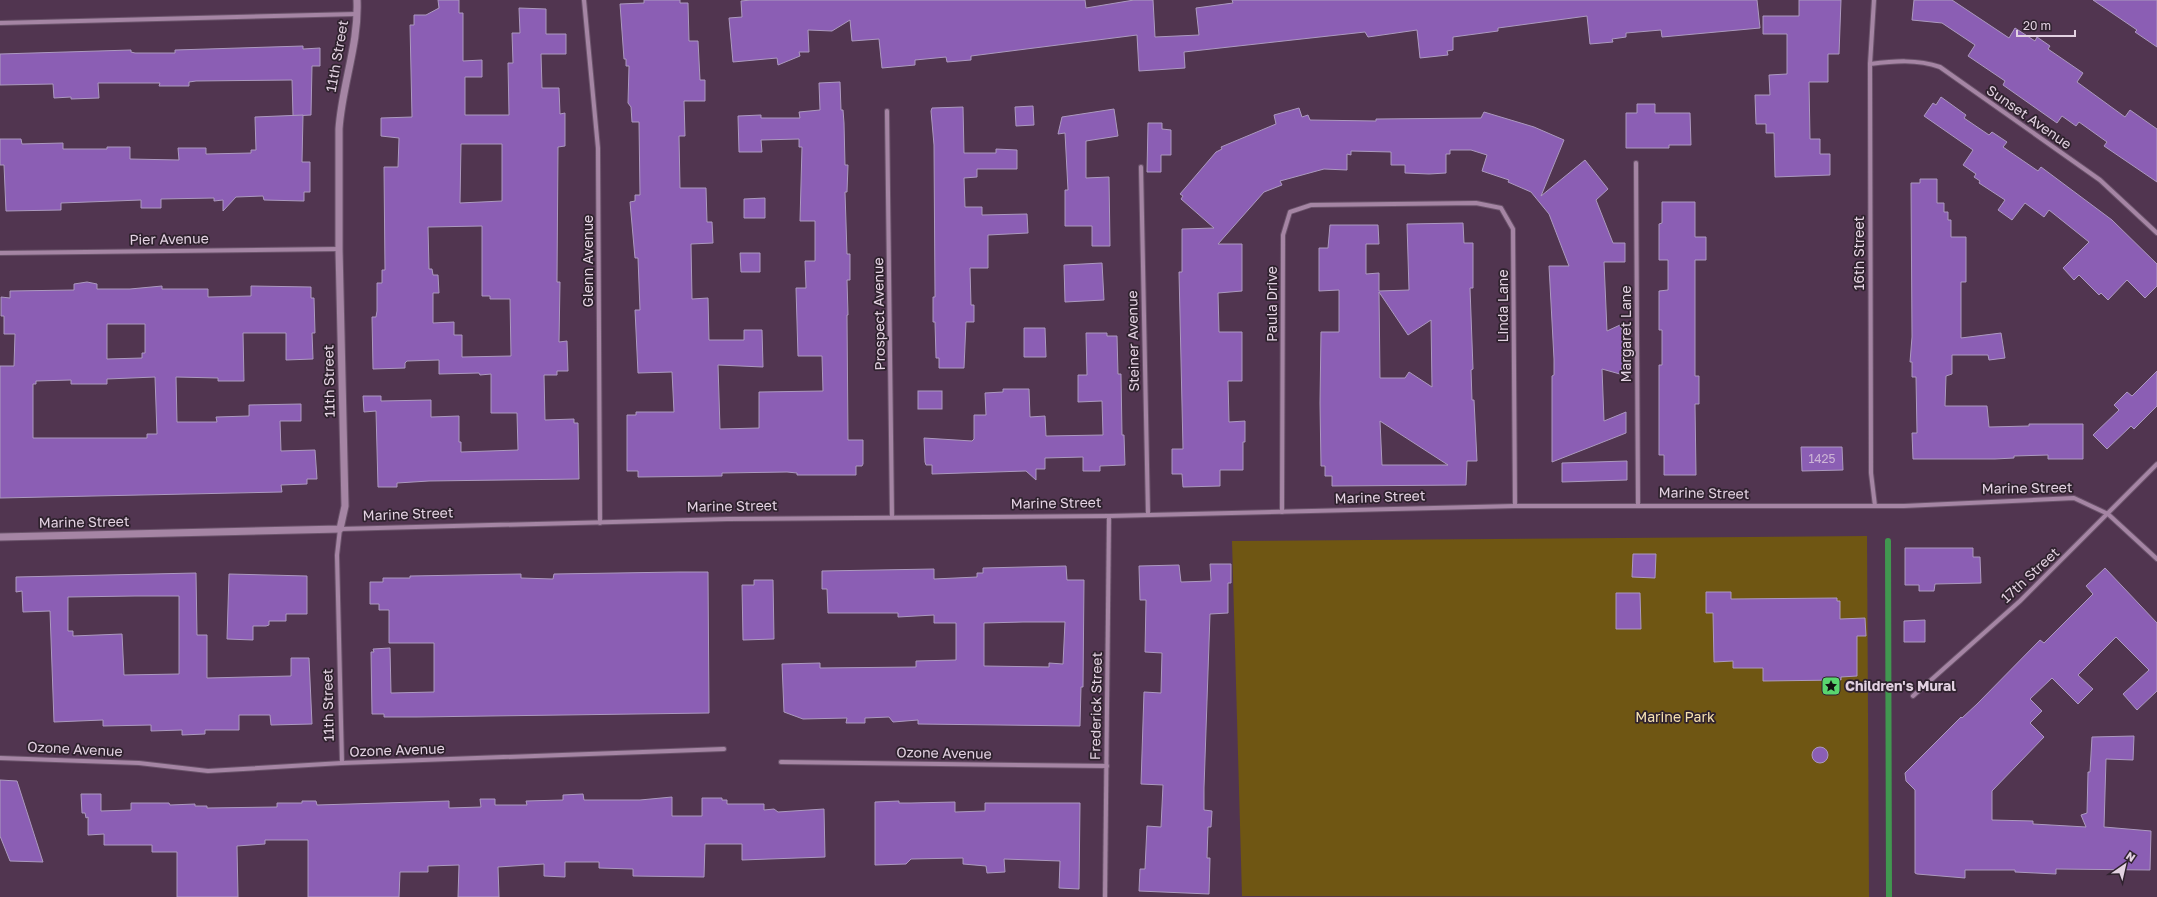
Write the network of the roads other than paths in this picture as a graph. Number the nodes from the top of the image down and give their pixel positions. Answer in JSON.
{"nodes":[{"id":1,"x":357,"y":0,"type":"edge"},
{"id":2,"x":584,"y":0,"type":"edge"},
{"id":3,"x":1874,"y":0,"type":"edge"},
{"id":4,"x":357,"y":14,"type":"junction"},
{"id":5,"x":0,"y":23,"type":"edge"},
{"id":6,"x":1870,"y":64,"type":"junction"},
{"id":7,"x":887,"y":111,"type":"dead end"},
{"id":8,"x":1636,"y":163,"type":"dead end"},
{"id":9,"x":1141,"y":167,"type":"dead end"},
{"id":10,"x":1403,"y":204,"type":"joint"},
{"id":11,"x":2157,"y":233,"type":"edge"},
{"id":12,"x":339,"y":249,"type":"junction"},
{"id":13,"x":0,"y":253,"type":"edge"},
{"id":14,"x":2157,"y":464,"type":"edge"},
{"id":15,"x":1638,"y":505,"type":"junction"},
{"id":16,"x":1515,"y":506,"type":"junction"},
{"id":17,"x":1876,"y":506,"type":"junction"},
{"id":18,"x":1282,"y":512,"type":"junction"},
{"id":19,"x":1148,"y":514,"type":"junction"},
{"id":20,"x":2108,"y":514,"type":"junction"},
{"id":21,"x":1109,"y":516,"type":"junction"},
{"id":22,"x":892,"y":517,"type":"junction"},
{"id":23,"x":600,"y":523,"type":"junction"},
{"id":24,"x":340,"y":529,"type":"junction"},
{"id":25,"x":0,"y":537,"type":"edge"},
{"id":26,"x":2157,"y":559,"type":"edge"},
{"id":27,"x":1913,"y":696,"type":"dead end"},
{"id":28,"x":724,"y":750,"type":"dead end"},
{"id":29,"x":0,"y":758,"type":"edge"},
{"id":30,"x":782,"y":762,"type":"dead end"},
{"id":31,"x":342,"y":763,"type":"junction"},
{"id":32,"x":1107,"y":766,"type":"junction"},
{"id":33,"x":1105,"y":897,"type":"edge"}],
"edges":[{"from":1,"to":4,"type":"street","name":"11th Street"},
{"from":2,"to":23,"type":"street","name":"Glenn Avenue"},
{"from":3,"to":6,"type":"street","name":"16th Street"},
{"from":4,"to":5,"type":"street"},
{"from":4,"to":12,"type":"street","name":"11th Street"},
{"from":6,"to":11,"type":"street","name":"Sunset Avenue"},
{"from":6,"to":17,"type":"street","name":"16th Street"},
{"from":7,"to":22,"type":"street","name":"Prospect Avenue"},
{"from":8,"to":15,"type":"street","name":"Margaret Lane"},
{"from":9,"to":19,"type":"street","name":"Steiner Avenue"},
{"from":10,"to":16,"type":"street","name":"Linda Lane"},
{"from":10,"to":18,"type":"street","name":"Paula Drive"},
{"from":12,"to":13,"type":"street","name":"Pier Avenue"},
{"from":12,"to":24,"type":"street","name":"11th Street"},
{"from":14,"to":20,"type":"street","name":"17th Street"},
{"from":15,"to":16,"type":"street","name":"Marine Street"},
{"from":15,"to":17,"type":"street","name":"Marine Street"},
{"from":16,"to":18,"type":"street","name":"Marine Street"},
{"from":17,"to":20,"type":"street","name":"Marine Street"},
{"from":18,"to":19,"type":"street","name":"Marine Street"},
{"from":19,"to":21,"type":"street","name":"Marine Street"},
{"from":20,"to":26,"type":"street","name":"Marine Street"},
{"from":20,"to":27,"type":"street","name":"17th Street"},
{"from":21,"to":22,"type":"street","name":"Marine Street"},
{"from":21,"to":32,"type":"street","name":"Frederick Street"},
{"from":22,"to":23,"type":"street","name":"Marine Street"},
{"from":23,"to":24,"type":"street","name":"Marine Street"},
{"from":24,"to":25,"type":"street","name":"Marine Street"},
{"from":24,"to":31,"type":"street","name":"11th Street"},
{"from":28,"to":31,"type":"street","name":"Ozone Avenue"},
{"from":29,"to":31,"type":"street","name":"Ozone Avenue"},
{"from":30,"to":32,"type":"street","name":"Ozone Avenue"},
{"from":32,"to":33,"type":"street","name":"Frederick Street"}]}
